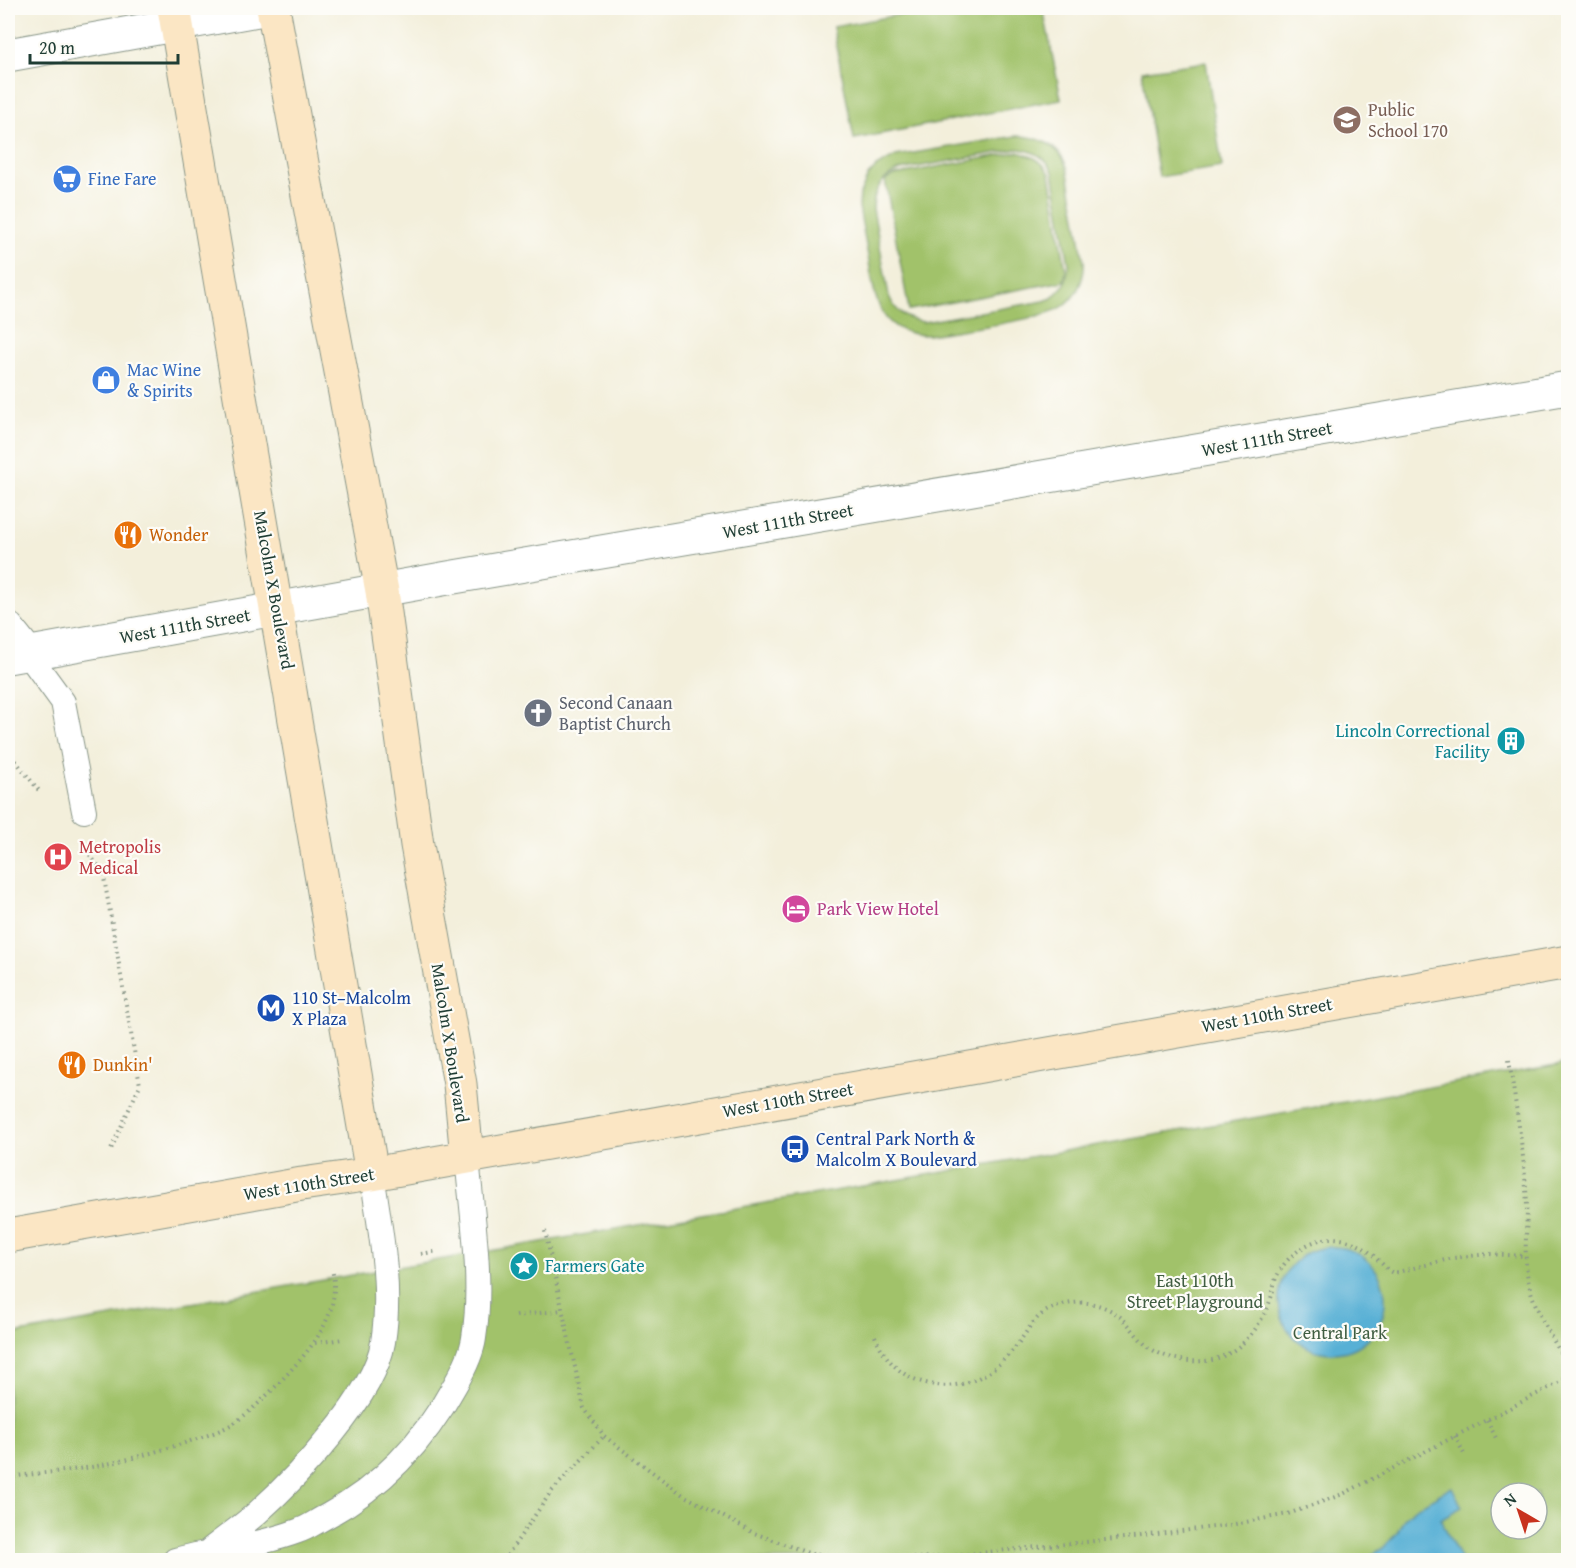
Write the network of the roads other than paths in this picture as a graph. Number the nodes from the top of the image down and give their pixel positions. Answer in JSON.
{"nodes":[{"id":1,"x":271,"y":8,"type":"edge"},
{"id":2,"x":176,"y":16,"type":"edge"},
{"id":3,"x":8,"y":55,"type":"edge"},
{"id":4,"x":1569,"y":388,"type":"edge"},
{"id":5,"x":382,"y":591,"type":"junction"},
{"id":6,"x":276,"y":610,"type":"junction"},
{"id":7,"x":14,"y":647,"type":"edge"},
{"id":8,"x":84,"y":811,"type":"dead end"},
{"id":9,"x":1569,"y":962,"type":"edge"},
{"id":10,"x":467,"y":1156,"type":"junction"},
{"id":11,"x":372,"y":1174,"type":"junction"},
{"id":12,"x":8,"y":1236,"type":"edge"},
{"id":13,"x":208,"y":1551,"type":"junction"},
{"id":14,"x":175,"y":1560,"type":"edge"}],
"edges":[{"from":1,"to":2,"type":"street"},
{"from":1,"to":5,"type":"main road","name":"Malcolm X Boulevard"},
{"from":2,"to":3,"type":"street"},
{"from":2,"to":6,"type":"main road","name":"Malcolm X Boulevard"},
{"from":4,"to":5,"type":"street","name":"West 111th Street"},
{"from":5,"to":6,"type":"street","name":"West 111th Street"},
{"from":5,"to":10,"type":"main road","name":"Malcolm X Boulevard"},
{"from":6,"to":7,"type":"street","name":"West 111th Street"},
{"from":6,"to":11,"type":"main road","name":"Malcolm X Boulevard"},
{"from":7,"to":8,"type":"lane"},
{"from":9,"to":10,"type":"main road","name":"West 110th Street"},
{"from":10,"to":11,"type":"main road","name":"West 110th Street"},
{"from":10,"to":13,"type":"lane"},
{"from":11,"to":12,"type":"main road","name":"West 110th Street"},
{"from":11,"to":13,"type":"lane"},
{"from":13,"to":14,"type":"lane"}]}
